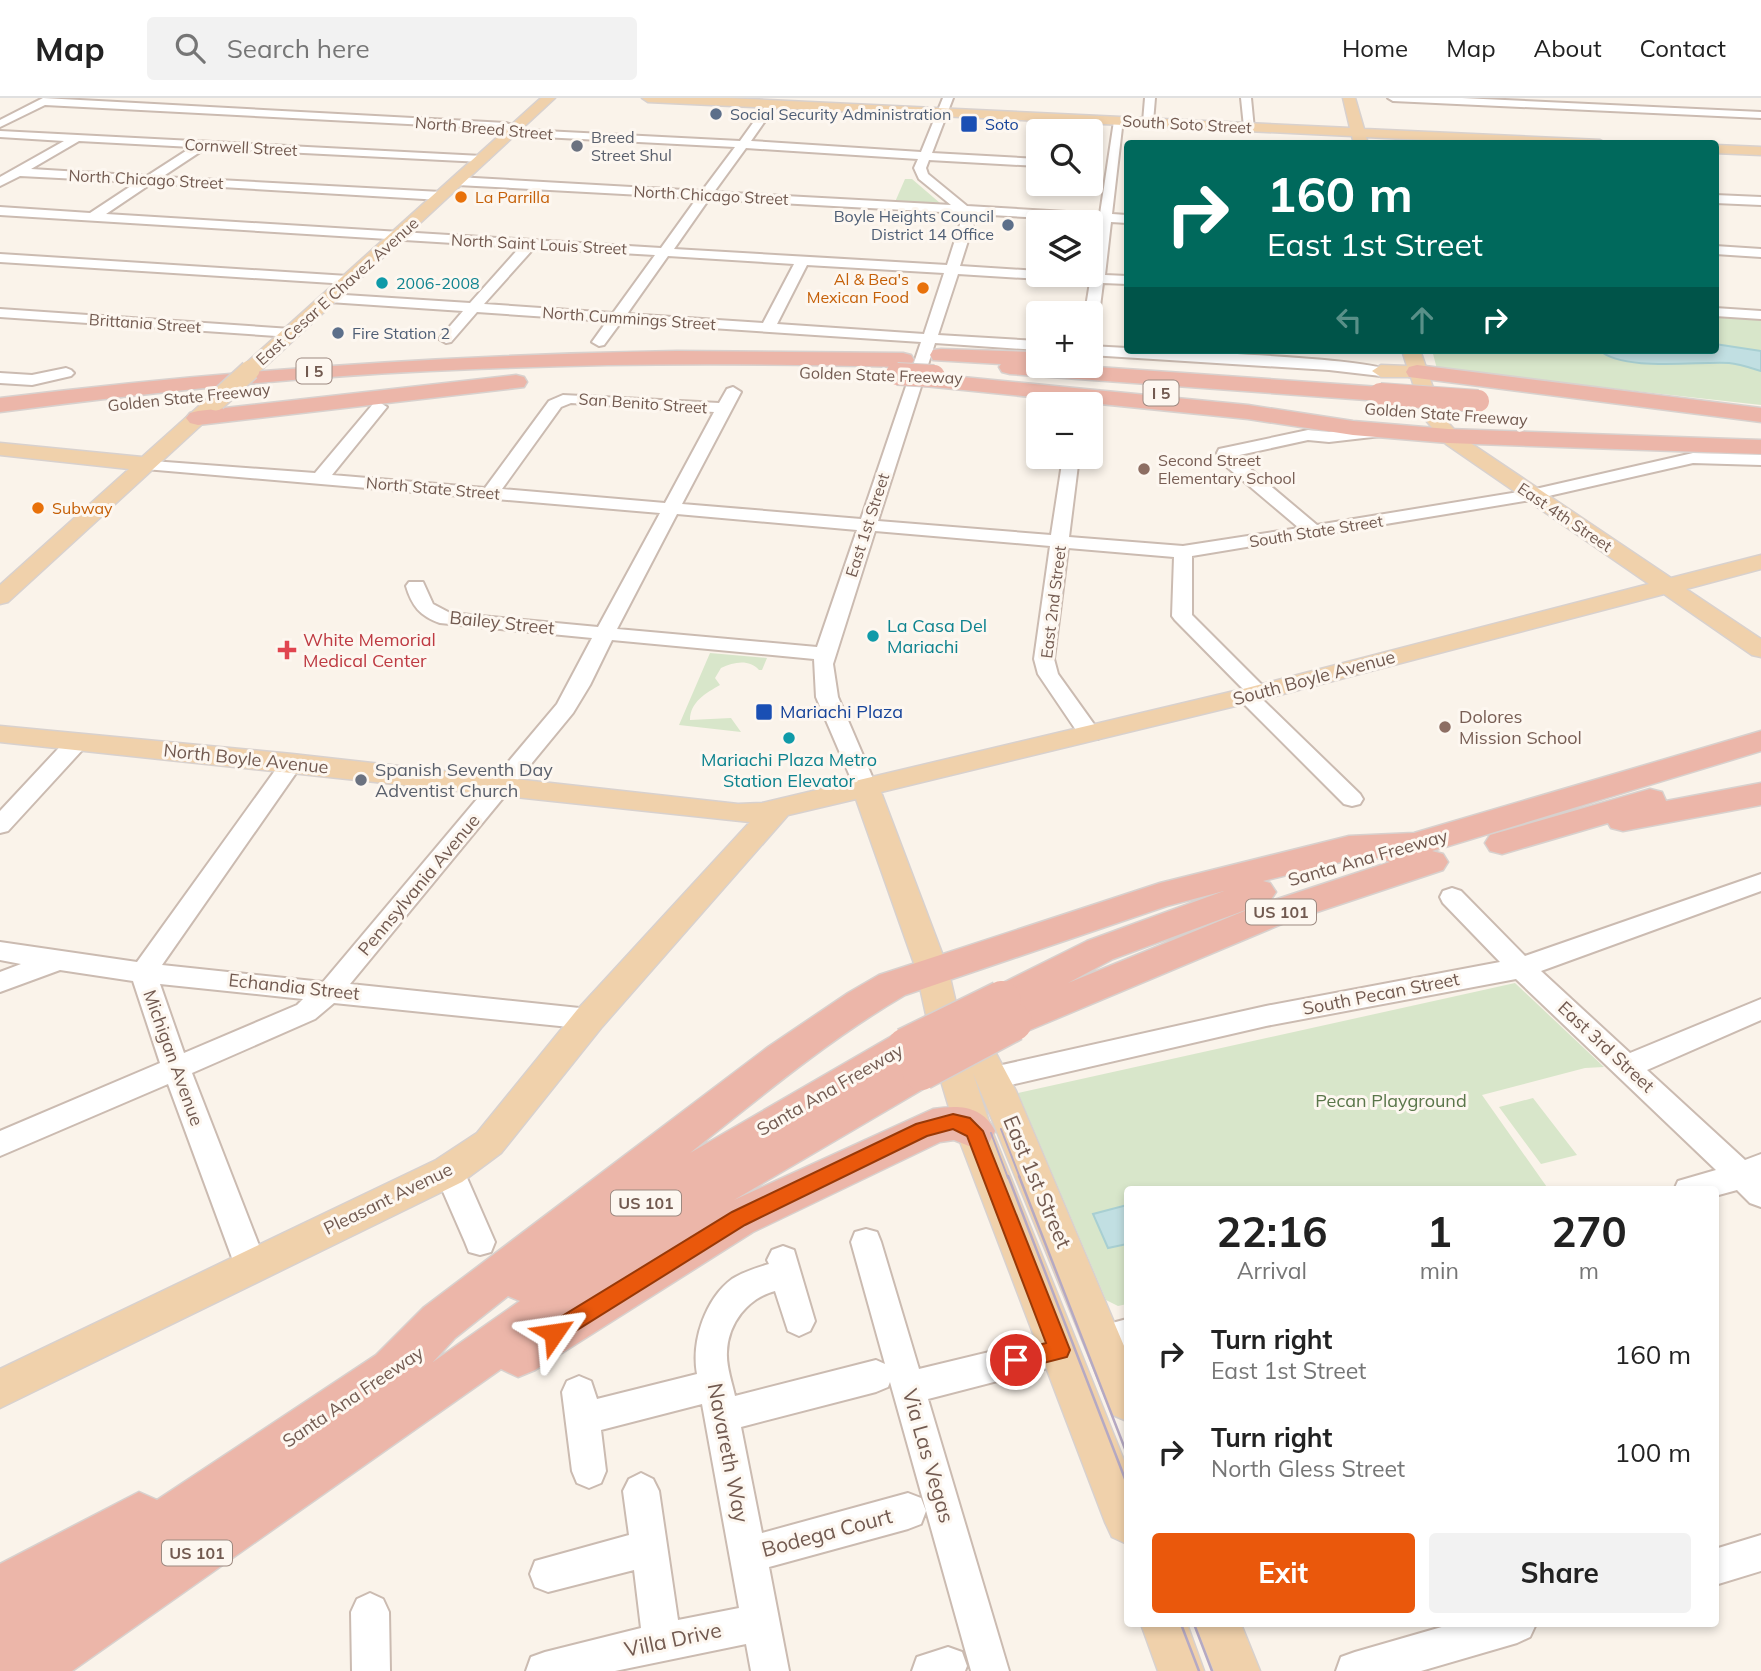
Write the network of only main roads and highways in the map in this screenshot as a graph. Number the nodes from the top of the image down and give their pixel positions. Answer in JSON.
{"nodes":[{"id":1,"x":549,"y":98,"type":"edge"},
{"id":2,"x":648,"y":98,"type":"edge"},
{"id":3,"x":1349,"y":98,"type":"edge"},
{"id":4,"x":747,"y":100,"type":"edge"},
{"id":5,"x":1360,"y":138,"type":"edge"},
{"id":6,"x":1440,"y":140,"type":"edge"},
{"id":7,"x":1719,"y":149,"type":"edge"},
{"id":8,"x":1761,"y":151,"type":"edge"},
{"id":9,"x":1412,"y":354,"type":"edge"},
{"id":10,"x":630,"y":356,"type":"junction"},
{"id":11,"x":1026,"y":360,"type":"edge"},
{"id":12,"x":257,"y":363,"type":"junction"},
{"id":13,"x":743,"y":363,"type":"junction"},
{"id":14,"x":935,"y":363,"type":"junction"},
{"id":15,"x":1103,"y":363,"type":"edge"},
{"id":16,"x":1381,"y":371,"type":"joint"},
{"id":17,"x":1418,"y":372,"type":"junction"},
{"id":18,"x":0,"y":405,"type":"edge"},
{"id":19,"x":1476,"y":409,"type":"junction"},
{"id":20,"x":1383,"y":411,"type":"junction"},
{"id":21,"x":1761,"y":415,"type":"edge"},
{"id":22,"x":0,"y":418,"type":"edge"},
{"id":23,"x":198,"y":418,"type":"junction"},
{"id":24,"x":1761,"y":423,"type":"edge"},
{"id":25,"x":1448,"y":436,"type":"junction"},
{"id":26,"x":1495,"y":437,"type":"junction"},
{"id":27,"x":1761,"y":438,"type":"edge"},
{"id":28,"x":1761,"y":447,"type":"edge"},
{"id":29,"x":0,"y":449,"type":"edge"},
{"id":30,"x":1479,"y":460,"type":"junction"},
{"id":31,"x":145,"y":464,"type":"junction"},
{"id":32,"x":1761,"y":562,"type":"edge"},
{"id":33,"x":1667,"y":586,"type":"junction"},
{"id":34,"x":0,"y":597,"type":"edge"},
{"id":35,"x":1761,"y":650,"type":"edge"},
{"id":36,"x":0,"y":734,"type":"edge"},
{"id":37,"x":1761,"y":741,"type":"edge"},
{"id":38,"x":1761,"y":766,"type":"edge"},
{"id":39,"x":866,"y":788,"type":"junction"},
{"id":40,"x":1761,"y":794,"type":"edge"},
{"id":41,"x":778,"y":809,"type":"junction"},
{"id":42,"x":1557,"y":828,"type":"junction"},
{"id":43,"x":1413,"y":844,"type":"junction"},
{"id":44,"x":932,"y":969,"type":"junction"},
{"id":45,"x":1007,"y":1011,"type":"junction"},
{"id":46,"x":914,"y":1059,"type":"junction"},
{"id":47,"x":974,"y":1131,"type":"junction"},
{"id":48,"x":1115,"y":1337,"type":"edge"},
{"id":49,"x":393,"y":1370,"type":"junction"},
{"id":50,"x":1124,"y":1385,"type":"edge"},
{"id":51,"x":0,"y":1389,"type":"edge"},
{"id":52,"x":344,"y":1452,"type":"junction"},
{"id":53,"x":232,"y":1480,"type":"junction"},
{"id":54,"x":1124,"y":1514,"type":"edge"},
{"id":55,"x":129,"y":1547,"type":"junction"},
{"id":56,"x":0,"y":1592,"type":"edge"},
{"id":57,"x":0,"y":1623,"type":"edge"},
{"id":58,"x":1165,"y":1627,"type":"edge"},
{"id":59,"x":1219,"y":1627,"type":"edge"},
{"id":60,"x":0,"y":1644,"type":"edge"},
{"id":61,"x":25,"y":1671,"type":"edge"},
{"id":62,"x":1181,"y":1671,"type":"edge"},
{"id":63,"x":1237,"y":1671,"type":"edge"}],
"edges":[{"from":1,"to":12,"type":"main road","name":"East Cesar E Chavez Avenue"},
{"from":2,"to":4,"type":"main road","name":"South Soto Street"},
{"from":3,"to":5,"type":"main road"},
{"from":4,"to":5,"type":"main road","name":"South Soto Street"},
{"from":5,"to":6,"type":"main road","name":"South Soto Street"},
{"from":7,"to":8,"type":"main road"},
{"from":9,"to":17,"type":"main road","name":"East 4th Street"},
{"from":10,"to":12,"type":"highway"},
{"from":10,"to":13,"type":"highway","name":"Golden State Freeway","number":"I 5"},
{"from":10,"to":18,"type":"highway","name":"Golden State Freeway","number":"I 5"},
{"from":11,"to":14,"type":"highway"},
{"from":12,"to":23,"type":"main road","name":"East Cesar E Chavez Avenue","bridge":true},
{"from":13,"to":14,"type":"highway","name":"Golden State Freeway","number":"I 5","bridge":true},
{"from":13,"to":22,"type":"highway","name":"Golden State Freeway","number":"I 5"},
{"from":13,"to":23,"type":"highway"},
{"from":14,"to":20,"type":"highway","name":"Golden State Freeway","number":"I 5"},
{"from":14,"to":20,"type":"highway"},
{"from":15,"to":16,"type":"highway"},
{"from":16,"to":17,"type":"main road"},
{"from":17,"to":21,"type":"highway"},
{"from":17,"to":25,"type":"main road","name":"East 4th Street"},
{"from":19,"to":20,"type":"highway","name":"Golden State Freeway","number":"I 5"},
{"from":19,"to":24,"type":"highway","name":"Golden State Freeway","number":"I 5"},
{"from":19,"to":27,"type":"highway","name":"Golden State Freeway","number":"I 5"},
{"from":20,"to":25,"type":"highway"},
{"from":23,"to":31,"type":"main road","name":"East Cesar E Chavez Avenue"},
{"from":25,"to":26,"type":"highway"},
{"from":25,"to":30,"type":"main road","name":"East 4th Street"},
{"from":26,"to":28,"type":"highway"},
{"from":26,"to":30,"type":"highway"},
{"from":29,"to":31,"type":"main road","name":"North State Street"},
{"from":30,"to":33,"type":"main road","name":"East 4th Street"},
{"from":31,"to":34,"type":"main road","name":"East Cesar E Chavez Avenue"},
{"from":32,"to":33,"type":"main road","name":"South Boyle Avenue"},
{"from":33,"to":35,"type":"main road","name":"East 4th Street"},
{"from":33,"to":39,"type":"main road","name":"South Boyle Avenue"},
{"from":36,"to":41,"type":"main road","name":"North Boyle Avenue"},
{"from":37,"to":43,"type":"highway","name":"Santa Ana Freeway","number":"US 101"},
{"from":38,"to":42,"type":"highway","name":"Santa Ana Freeway","number":"US 101"},
{"from":39,"to":41,"type":"main road","name":"North Boyle Avenue"},
{"from":39,"to":44,"type":"main road","name":"East 1st Street"},
{"from":40,"to":42,"type":"highway"},
{"from":41,"to":51,"type":"main road","name":"Pleasant Avenue"},
{"from":42,"to":45,"type":"highway","name":"Santa Ana Freeway","number":"US 101"},
{"from":43,"to":44,"type":"highway"},
{"from":43,"to":45,"type":"highway","name":"Santa Ana Freeway","number":"US 101"},
{"from":44,"to":47,"type":"main road","name":"East 1st Street"},
{"from":44,"to":48,"type":"main road","name":"East 1st Street"},
{"from":44,"to":49,"type":"highway"},
{"from":45,"to":46,"type":"highway","name":"Santa Ana Freeway","number":"US 101","bridge":true},
{"from":46,"to":49,"type":"highway","name":"Santa Ana Freeway","number":"US 101"},
{"from":46,"to":52,"type":"highway","name":"Santa Ana Freeway","number":"US 101"},
{"from":47,"to":52,"type":"highway"},
{"from":47,"to":54,"type":"main road","name":"East 1st Street"},
{"from":48,"to":50,"type":"main road","name":"East 1st Street"},
{"from":49,"to":53,"type":"highway","name":"Santa Ana Freeway","number":"US 101"},
{"from":52,"to":61,"type":"highway","name":"Santa Ana Freeway","number":"US 101"},
{"from":53,"to":55,"type":"highway","name":"Santa Ana Freeway","number":"US 101"},
{"from":53,"to":56,"type":"highway"},
{"from":55,"to":57,"type":"highway"},
{"from":55,"to":60,"type":"highway","name":"Santa Ana Freeway","number":"US 101"},
{"from":58,"to":62,"type":"main road"},
{"from":59,"to":63,"type":"main road"}]}
